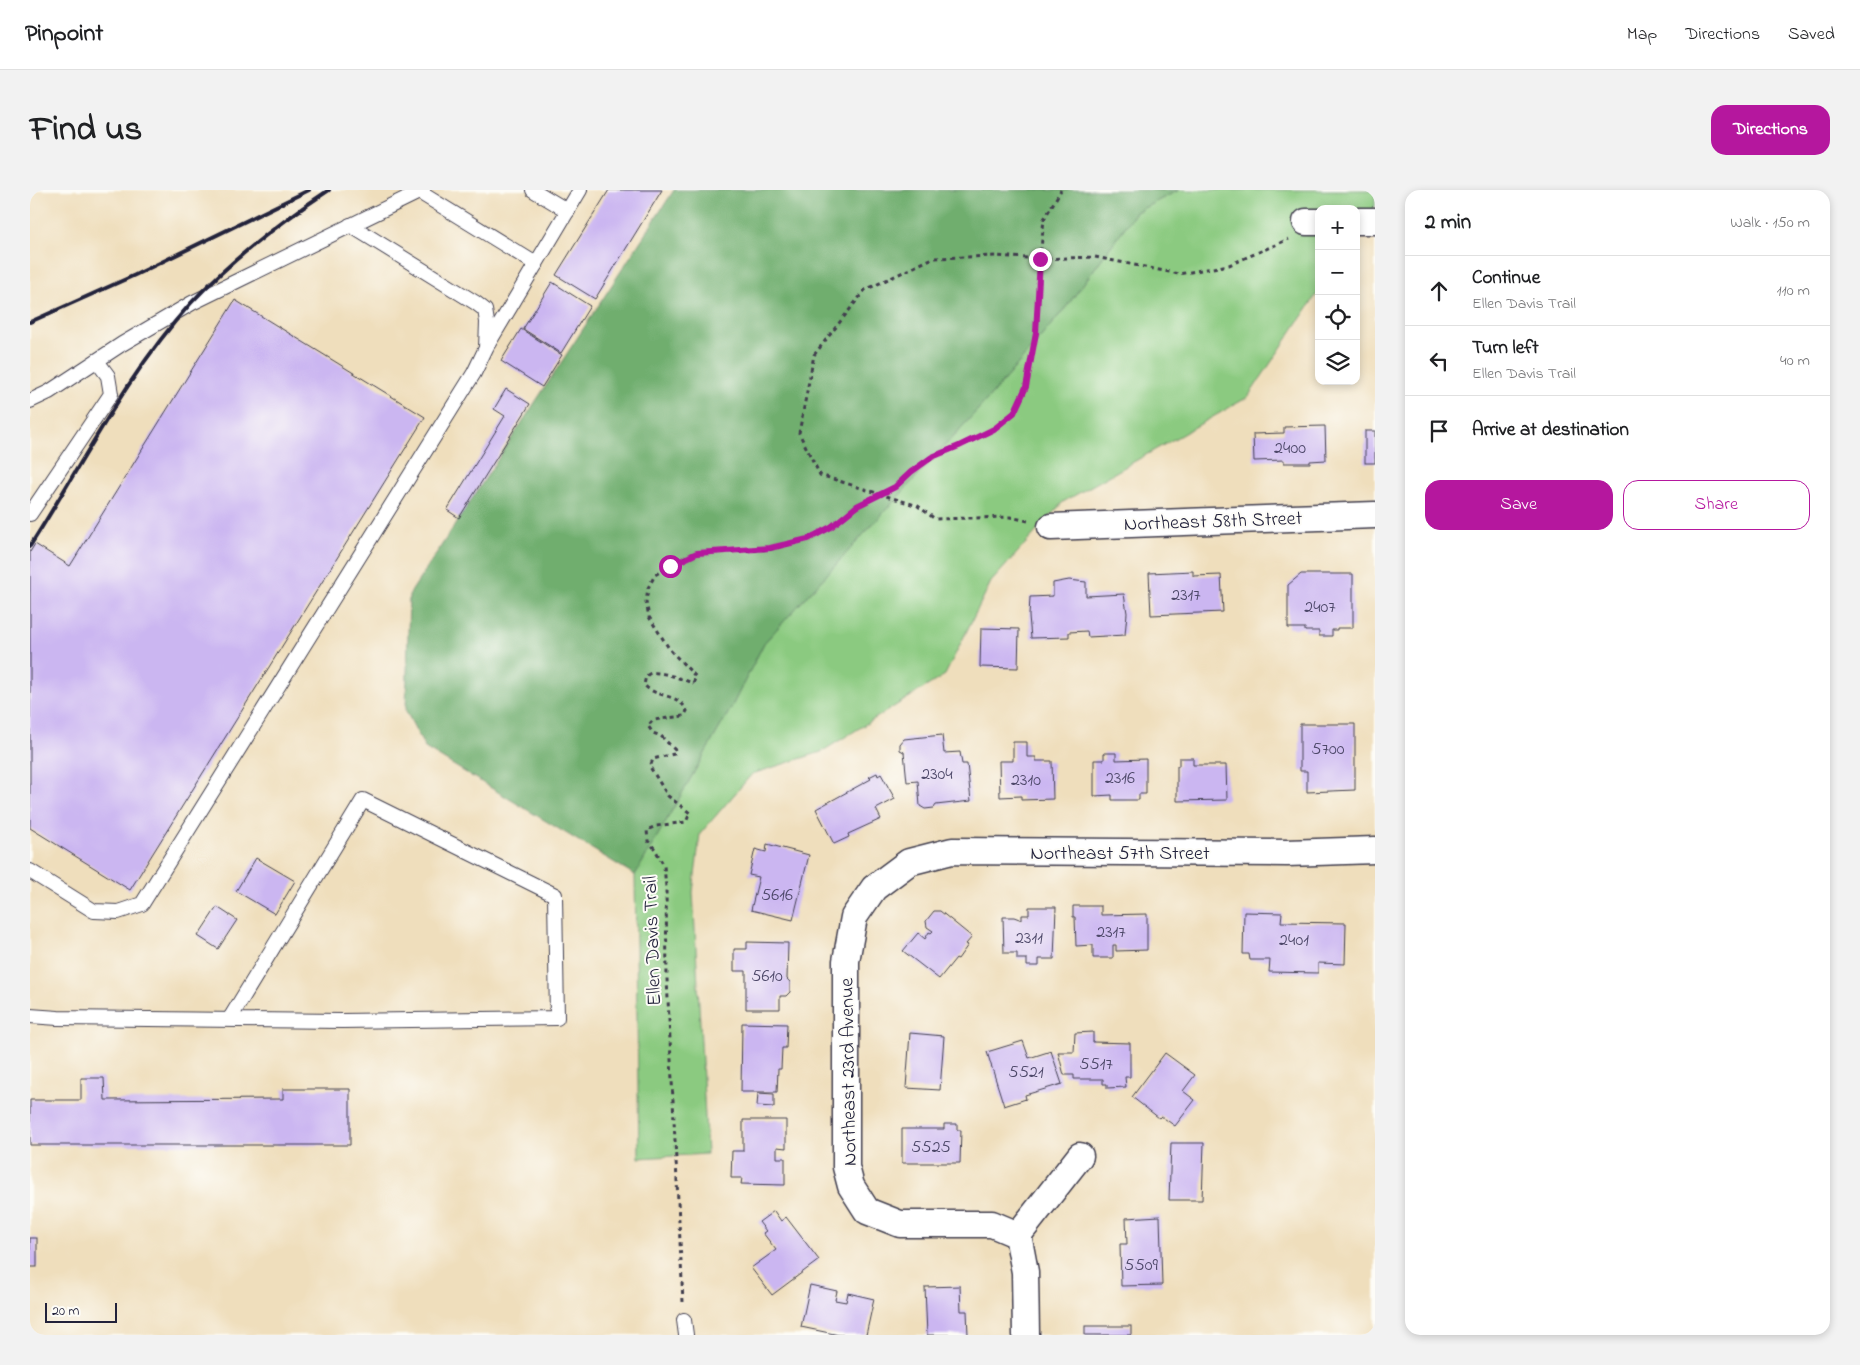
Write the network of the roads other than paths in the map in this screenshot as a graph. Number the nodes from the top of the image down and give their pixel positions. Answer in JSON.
{"nodes":[{"id":1,"x":533,"y":190,"type":"edge"},
{"id":2,"x":580,"y":190,"type":"edge"},
{"id":3,"x":421,"y":191,"type":"edge"},
{"id":4,"x":568,"y":211,"type":"junction"},
{"id":5,"x":1360,"y":221,"type":"edge"},
{"id":6,"x":1375,"y":221,"type":"edge"},
{"id":7,"x":350,"y":225,"type":"junction"},
{"id":8,"x":536,"y":264,"type":"junction"},
{"id":9,"x":486,"y":348,"type":"junction"},
{"id":10,"x":97,"y":361,"type":"junction"},
{"id":11,"x":30,"y":401,"type":"edge"},
{"id":12,"x":30,"y":514,"type":"edge"},
{"id":13,"x":1375,"y":514,"type":"edge"},
{"id":14,"x":1051,"y":527,"type":"road end"},
{"id":15,"x":1375,"y":850,"type":"edge"},
{"id":16,"x":30,"y":871,"type":"edge"},
{"id":17,"x":874,"y":888,"type":"joint"},
{"id":18,"x":30,"y":1016,"type":"edge"},
{"id":19,"x":229,"y":1020,"type":"junction"},
{"id":20,"x":1080,"y":1156,"type":"dead end"},
{"id":21,"x":1018,"y":1235,"type":"junction"},
{"id":22,"x":684,"y":1320,"type":"road end"},
{"id":23,"x":686,"y":1335,"type":"edge"},
{"id":24,"x":1026,"y":1335,"type":"edge"}],
"edges":[{"from":1,"to":4,"type":"lane"},
{"from":2,"to":4,"type":"lane"},
{"from":3,"to":7,"type":"lane"},
{"from":3,"to":8,"type":"lane"},
{"from":4,"to":8,"type":"lane"},
{"from":5,"to":6,"type":"street"},
{"from":7,"to":9,"type":"lane"},
{"from":7,"to":10,"type":"lane"},
{"from":8,"to":9,"type":"lane"},
{"from":9,"to":16,"type":"lane"},
{"from":10,"to":11,"type":"lane"},
{"from":10,"to":12,"type":"lane"},
{"from":13,"to":14,"type":"street","name":"Northeast 58th Street"},
{"from":15,"to":17,"type":"street","name":"Northeast 57th Street"},
{"from":17,"to":21,"type":"street","name":"Northeast 23rd Avenue"},
{"from":18,"to":19,"type":"lane"},
{"from":19,"to":19,"type":"lane"},
{"from":20,"to":21,"type":"street"},
{"from":21,"to":24,"type":"street"},
{"from":22,"to":23,"type":"lane"}]}
